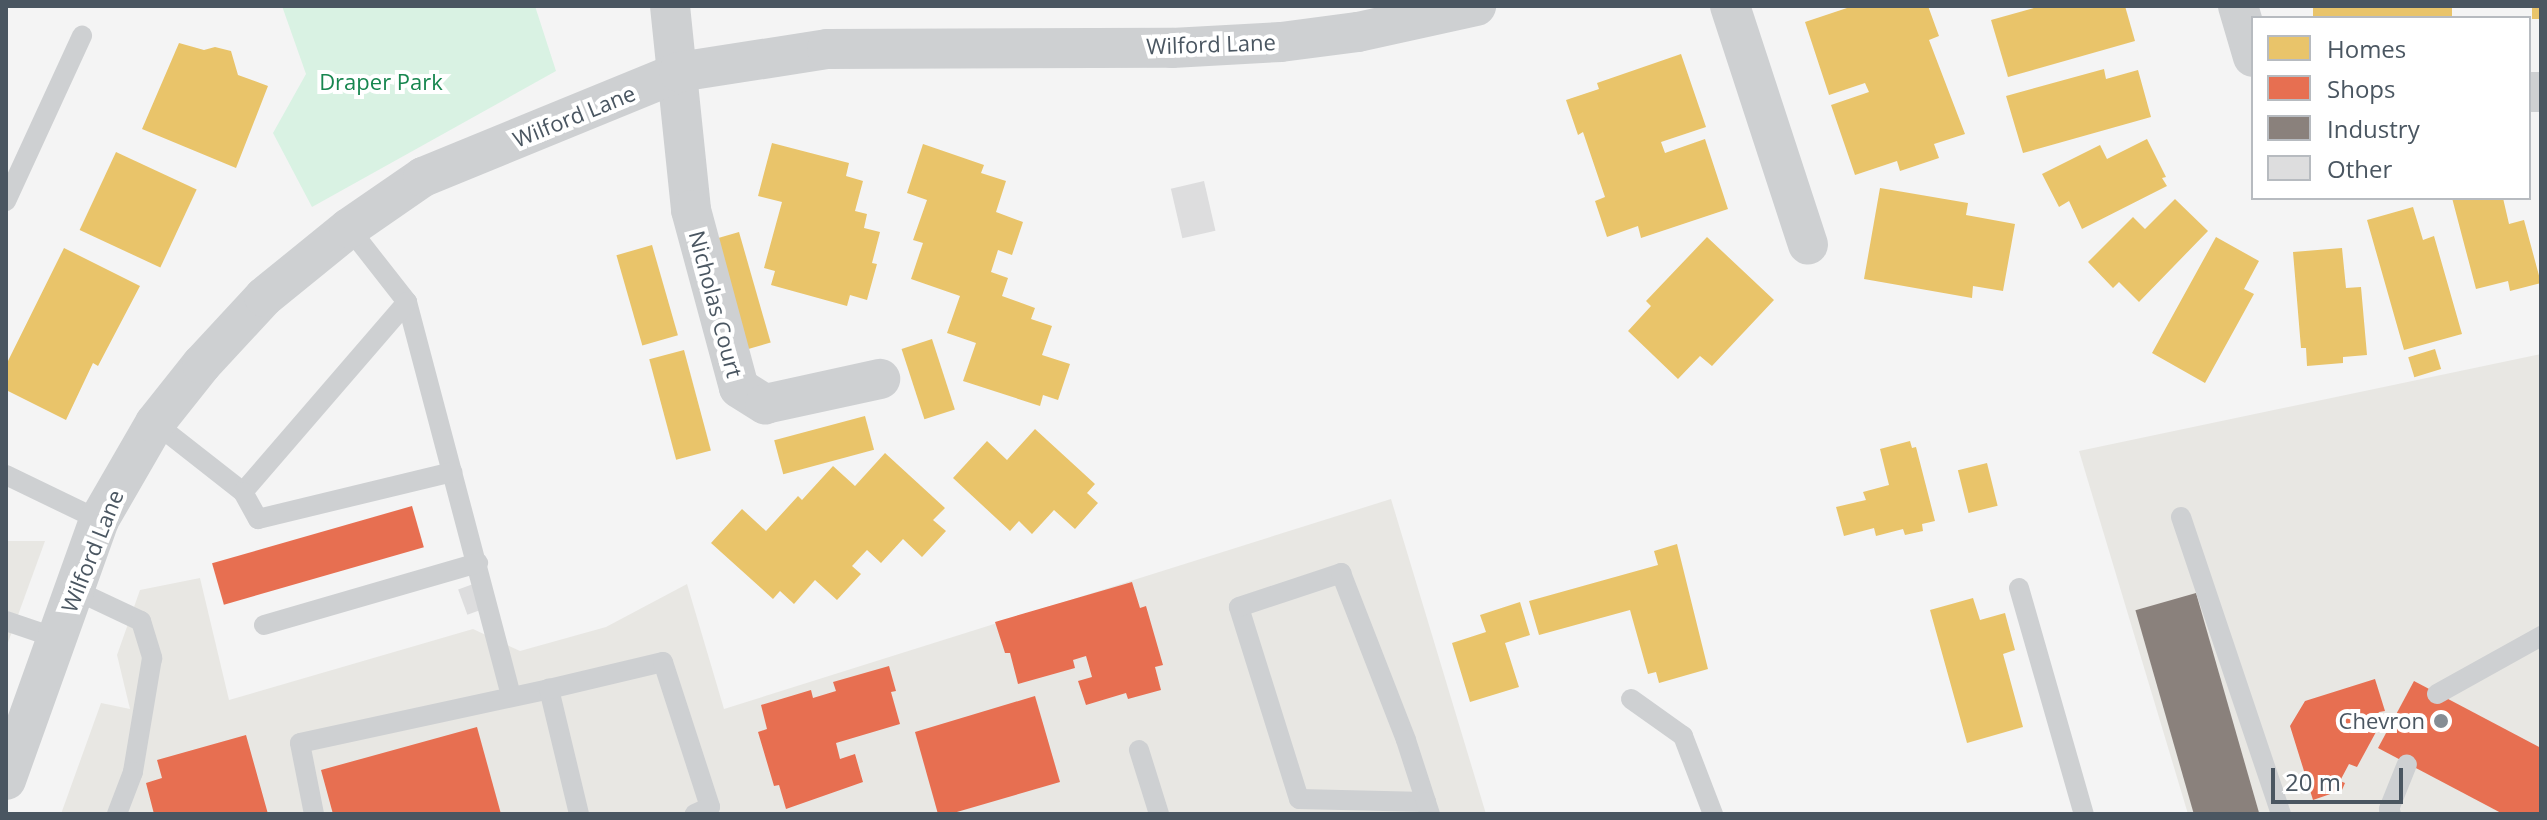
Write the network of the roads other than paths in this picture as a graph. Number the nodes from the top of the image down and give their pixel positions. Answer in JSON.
{"nodes":[{"id":1,"x":670,"y":6,"type":"edge"},
{"id":2,"x":1476,"y":6,"type":"edge"},
{"id":3,"x":1730,"y":6,"type":"edge"},
{"id":4,"x":2238,"y":6,"type":"edge"},
{"id":5,"x":1362,"y":19,"type":"edge"},
{"id":6,"x":82,"y":36,"type":"dead end"},
{"id":7,"x":2251,"y":50,"type":"edge"},
{"id":8,"x":679,"y":72,"type":"junction"},
{"id":9,"x":6,"y":201,"type":"edge"},
{"id":10,"x":349,"y":228,"type":"junction"},
{"id":11,"x":1808,"y":245,"type":"dead end"},
{"id":12,"x":407,"y":302,"type":"junction"},
{"id":13,"x":880,"y":379,"type":"dead end"},
{"id":14,"x":155,"y":423,"type":"junction"},
{"id":15,"x":452,"y":472,"type":"junction"},
{"id":16,"x":6,"y":475,"type":"edge"},
{"id":17,"x":243,"y":492,"type":"junction"},
{"id":18,"x":2181,"y":517,"type":"dead end"},
{"id":19,"x":99,"y":520,"type":"junction"},
{"id":20,"x":478,"y":563,"type":"junction"},
{"id":21,"x":2019,"y":588,"type":"dead end"},
{"id":22,"x":75,"y":590,"type":"junction"},
{"id":23,"x":6,"y":621,"type":"edge"},
{"id":24,"x":264,"y":625,"type":"dead end"},
{"id":25,"x":2541,"y":636,"type":"edge"},
{"id":26,"x":56,"y":638,"type":"junction"},
{"id":27,"x":549,"y":689,"type":"junction"},
{"id":28,"x":2437,"y":694,"type":"dead end"},
{"id":29,"x":511,"y":697,"type":"junction"},
{"id":30,"x":1631,"y":699,"type":"dead end"},
{"id":31,"x":13,"y":740,"type":"edge"},
{"id":32,"x":1139,"y":750,"type":"dead end"},
{"id":33,"x":2407,"y":764,"type":"dead end"},
{"id":34,"x":6,"y":780,"type":"edge"},
{"id":35,"x":1428,"y":808,"type":"edge"},
{"id":36,"x":117,"y":814,"type":"edge"},
{"id":37,"x":314,"y":814,"type":"edge"},
{"id":38,"x":579,"y":814,"type":"edge"},
{"id":39,"x":695,"y":814,"type":"edge"},
{"id":40,"x":1159,"y":814,"type":"edge"},
{"id":41,"x":1713,"y":814,"type":"edge"},
{"id":42,"x":2084,"y":814,"type":"edge"},
{"id":43,"x":2281,"y":814,"type":"edge"},
{"id":44,"x":2391,"y":814,"type":"edge"}],
"edges":[{"from":1,"to":8,"type":"street","name":"Nicholas Court"},
{"from":2,"to":5,"type":"street","name":"Wilford Lane"},
{"from":3,"to":11,"type":"street"},
{"from":4,"to":7,"type":"street"},
{"from":5,"to":8,"type":"street","name":"Wilford Lane"},
{"from":6,"to":9,"type":"lane"},
{"from":8,"to":10,"type":"street","name":"Wilford Lane"},
{"from":8,"to":13,"type":"street","name":"Nicholas Court"},
{"from":10,"to":12,"type":"lane"},
{"from":10,"to":14,"type":"street","name":"Wilford Lane"},
{"from":12,"to":15,"type":"lane"},
{"from":12,"to":17,"type":"lane"},
{"from":14,"to":17,"type":"lane"},
{"from":14,"to":19,"type":"street","name":"Wilford Lane"},
{"from":15,"to":17,"type":"lane"},
{"from":15,"to":20,"type":"lane"},
{"from":16,"to":19,"type":"lane"},
{"from":18,"to":43,"type":"lane"},
{"from":19,"to":22,"type":"street","name":"Wilford Lane"},
{"from":20,"to":24,"type":"lane"},
{"from":20,"to":29,"type":"lane"},
{"from":21,"to":42,"type":"lane"},
{"from":22,"to":26,"type":"street","name":"Wilford Lane"},
{"from":22,"to":36,"type":"lane"},
{"from":23,"to":26,"type":"lane"},
{"from":25,"to":28,"type":"lane"},
{"from":26,"to":31,"type":"street","name":"Wilford Lane"},
{"from":27,"to":29,"type":"lane"},
{"from":27,"to":38,"type":"lane"},
{"from":27,"to":39,"type":"lane"},
{"from":29,"to":37,"type":"lane"},
{"from":30,"to":41,"type":"lane"},
{"from":31,"to":34,"type":"street","name":"Wilford Lane"},
{"from":32,"to":40,"type":"lane"},
{"from":33,"to":44,"type":"lane"},
{"from":35,"to":35,"type":"lane"}]}
